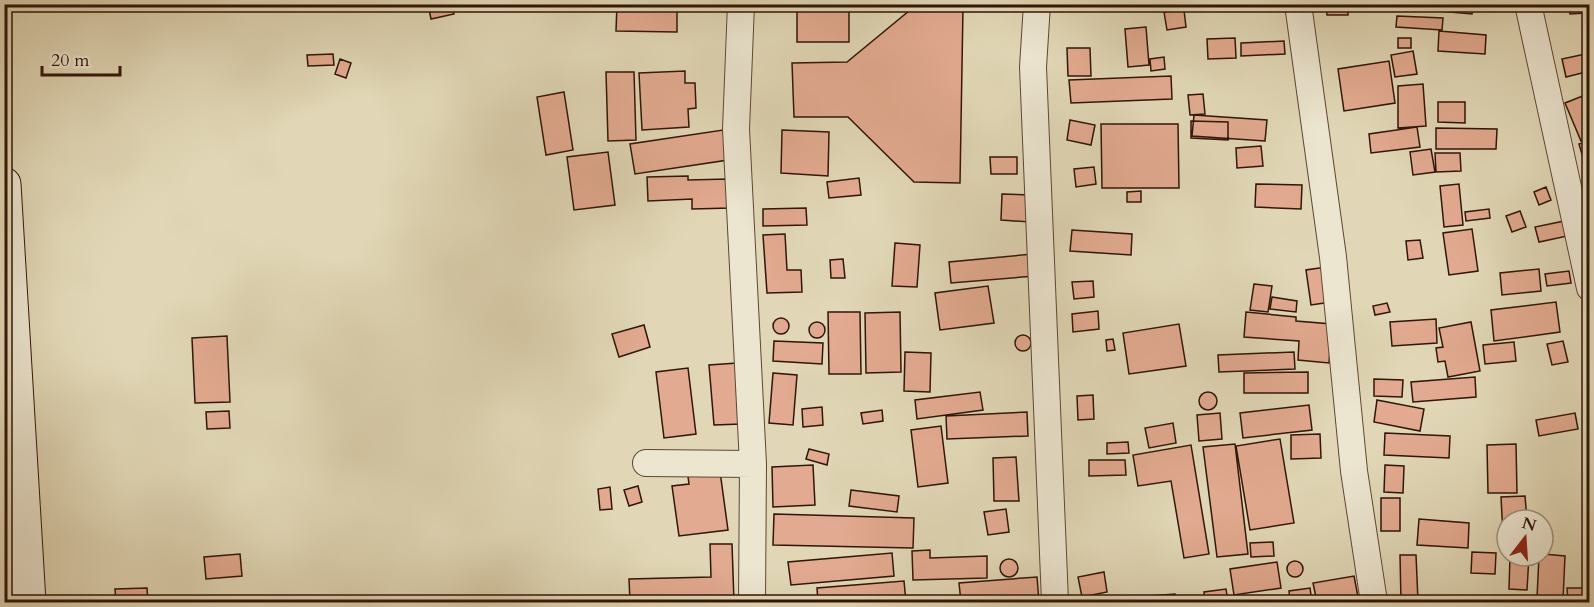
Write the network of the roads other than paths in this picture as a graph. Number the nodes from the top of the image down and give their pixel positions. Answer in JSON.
{"nodes":[{"id":1,"x":741,"y":4,"type":"edge"},
{"id":2,"x":1037,"y":4,"type":"edge"},
{"id":3,"x":1298,"y":4,"type":"edge"},
{"id":4,"x":1528,"y":4,"type":"edge"},
{"id":5,"x":4,"y":184,"type":"edge"},
{"id":6,"x":1590,"y":288,"type":"edge"},
{"id":7,"x":646,"y":462,"type":"dead end"},
{"id":8,"x":753,"y":464,"type":"junction"},
{"id":9,"x":29,"y":603,"type":"edge"},
{"id":10,"x":752,"y":603,"type":"edge"},
{"id":11,"x":1055,"y":603,"type":"edge"},
{"id":12,"x":1374,"y":603,"type":"edge"}],
"edges":[{"from":1,"to":8,"type":"street"},
{"from":2,"to":11,"type":"street"},
{"from":3,"to":12,"type":"street"},
{"from":4,"to":6,"type":"street"},
{"from":5,"to":9,"type":"main road"},
{"from":7,"to":8,"type":"street"},
{"from":8,"to":10,"type":"street"}]}
